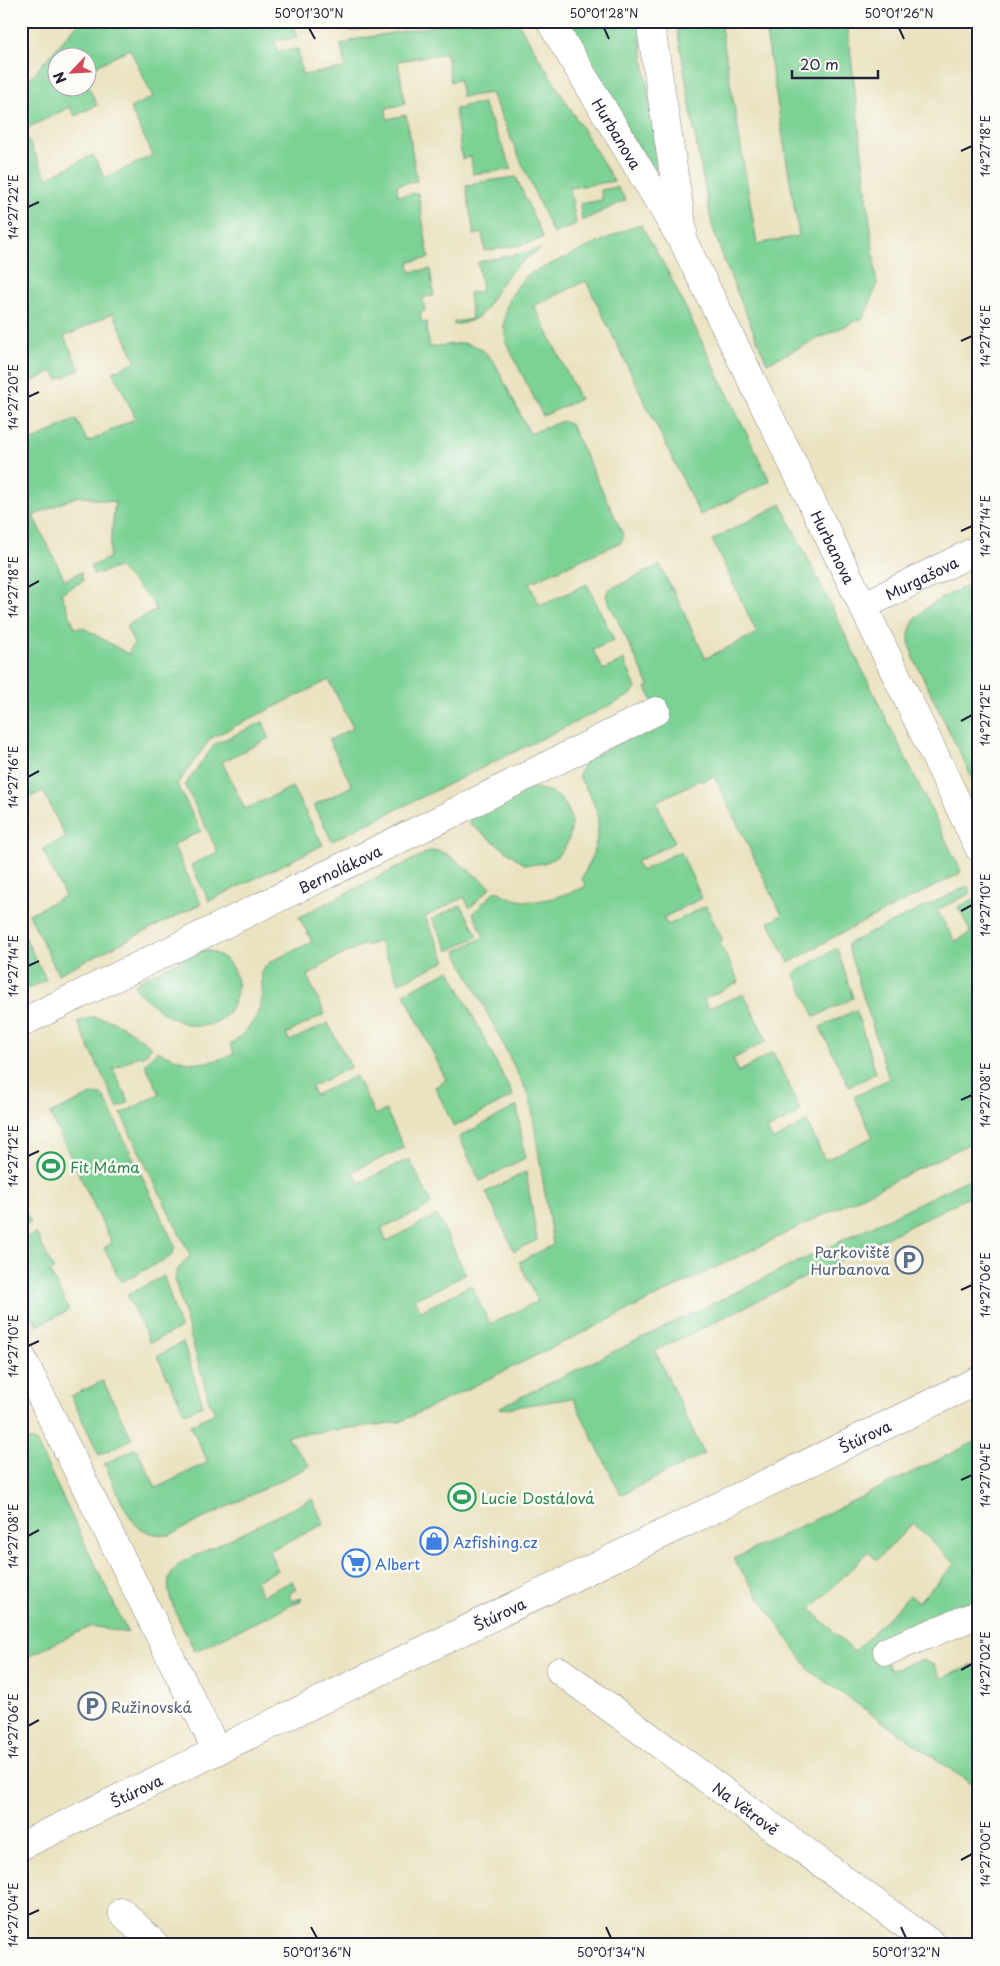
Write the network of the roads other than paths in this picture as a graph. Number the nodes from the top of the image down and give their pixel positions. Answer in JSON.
{"nodes":[{"id":1,"x":550,"y":21,"type":"edge"},
{"id":2,"x":650,"y":21,"type":"edge"},
{"id":3,"x":685,"y":245,"type":"junction"},
{"id":4,"x":979,"y":549,"type":"edge"},
{"id":5,"x":863,"y":606,"type":"junction"},
{"id":6,"x":656,"y":711,"type":"dead end"},
{"id":7,"x":979,"y":848,"type":"edge"},
{"id":8,"x":21,"y":1023,"type":"edge"},
{"id":9,"x":21,"y":1356,"type":"edge"},
{"id":10,"x":979,"y":1380,"type":"edge"},
{"id":11,"x":979,"y":1614,"type":"edge"},
{"id":12,"x":887,"y":1651,"type":"dead end"},
{"id":13,"x":560,"y":1671,"type":"dead end"},
{"id":14,"x":217,"y":1752,"type":"junction"},
{"id":15,"x":21,"y":1846,"type":"edge"},
{"id":16,"x":122,"y":1912,"type":"dead end"},
{"id":17,"x":155,"y":1945,"type":"edge"},
{"id":18,"x":933,"y":1945,"type":"edge"}],
"edges":[{"from":1,"to":3,"type":"street","name":"Hurbanova"},
{"from":2,"to":3,"type":"street","name":"Hurbanova"},
{"from":3,"to":5,"type":"street","name":"Hurbanova"},
{"from":4,"to":5,"type":"street","name":"Murgašova"},
{"from":5,"to":7,"type":"street","name":"Hurbanova"},
{"from":6,"to":8,"type":"street","name":"Bernolákova"},
{"from":9,"to":14,"type":"street"},
{"from":10,"to":14,"type":"street","name":"Štúrova"},
{"from":11,"to":12,"type":"street"},
{"from":13,"to":18,"type":"street","name":"Na Větrově"},
{"from":14,"to":15,"type":"street","name":"Štúrova"},
{"from":16,"to":17,"type":"street"}]}
